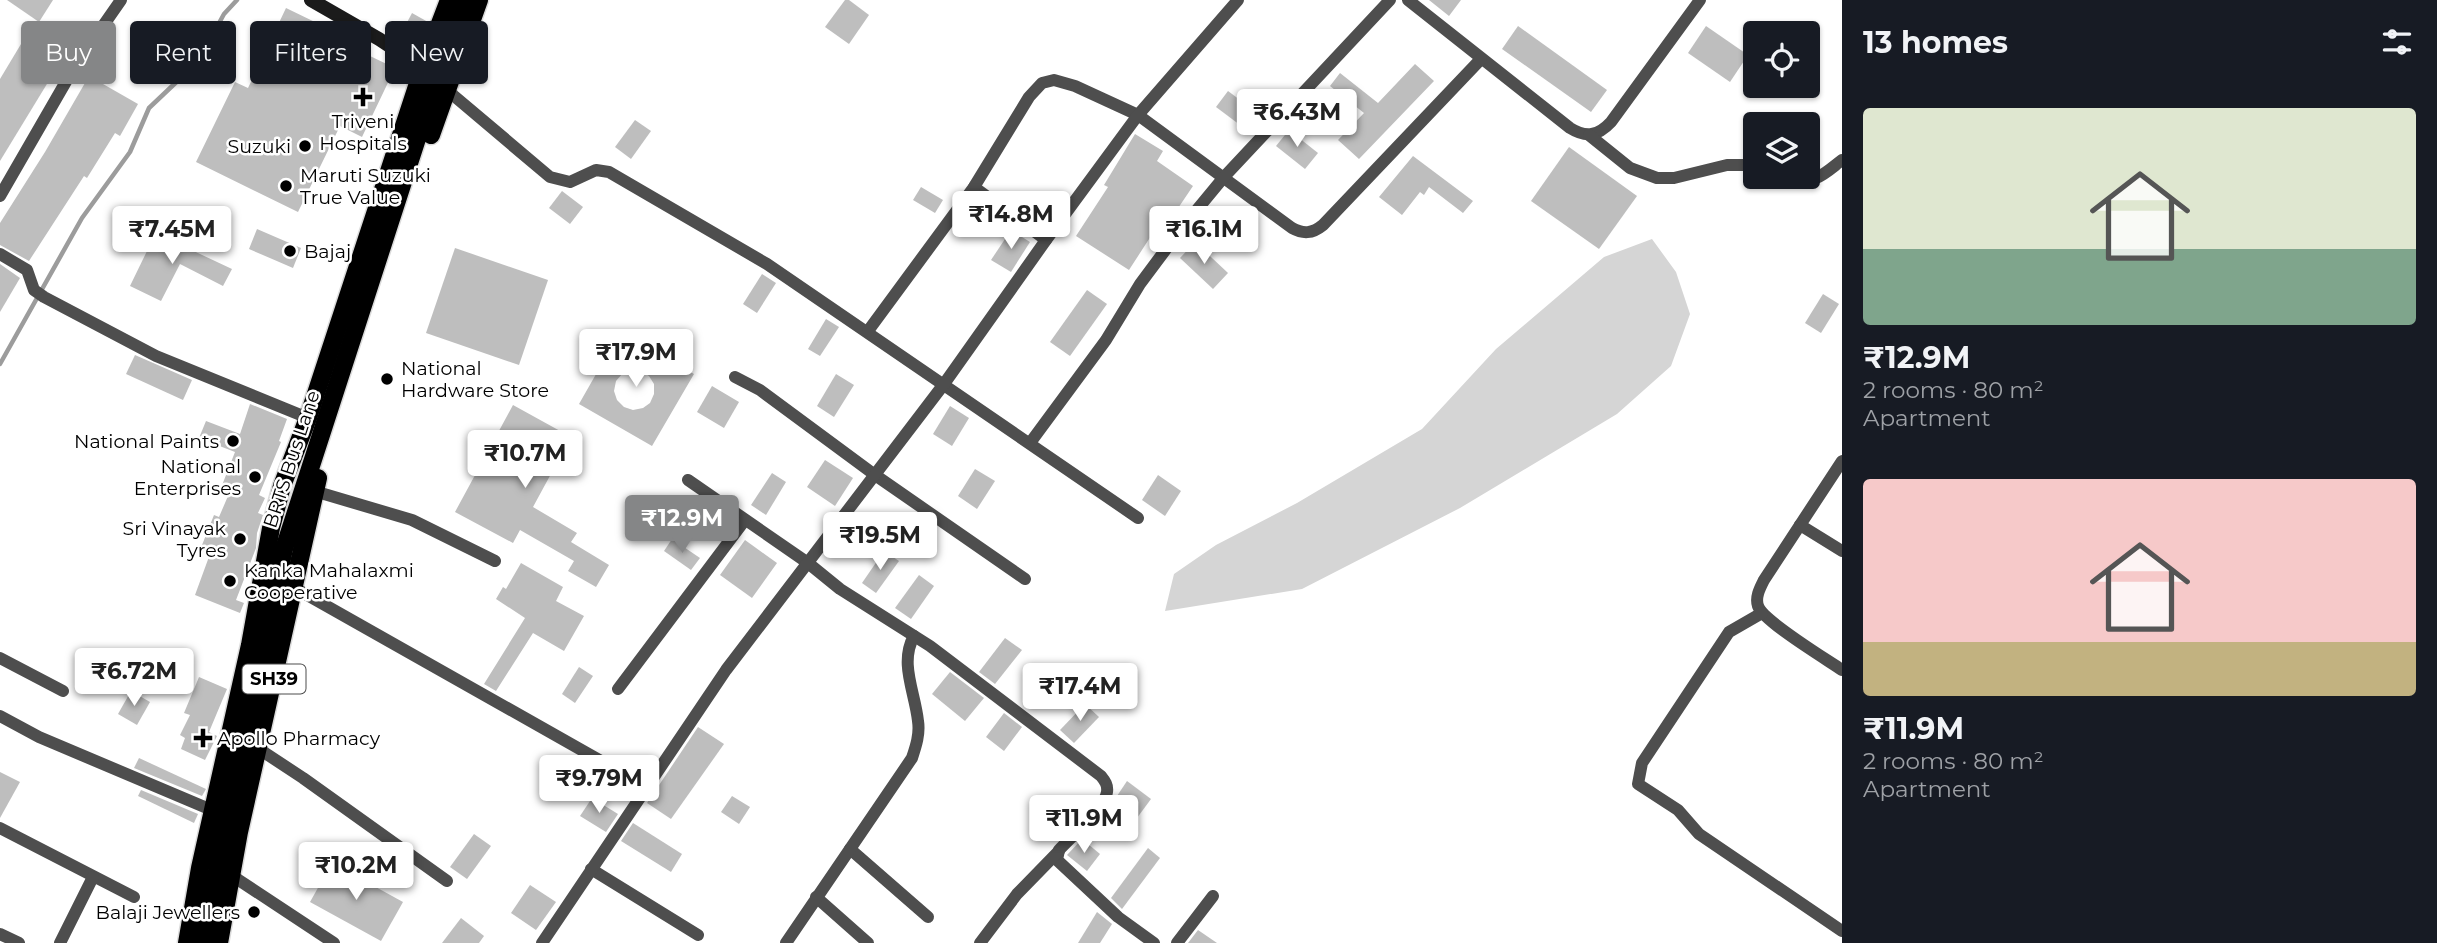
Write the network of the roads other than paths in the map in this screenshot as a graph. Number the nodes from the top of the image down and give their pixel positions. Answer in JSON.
{"nodes":[{"id":1,"x":121,"y":0,"type":"edge"},
{"id":2,"x":311,"y":0,"type":"edge"},
{"id":3,"x":449,"y":0,"type":"edge"},
{"id":4,"x":466,"y":0,"type":"edge"},
{"id":5,"x":479,"y":0,"type":"edge"},
{"id":6,"x":1238,"y":0,"type":"edge"},
{"id":7,"x":1390,"y":0,"type":"edge"},
{"id":8,"x":1408,"y":0,"type":"edge"},
{"id":9,"x":1700,"y":0,"type":"edge"},
{"id":10,"x":445,"y":21,"type":"edge"},
{"id":11,"x":458,"y":21,"type":"edge"},
{"id":12,"x":467,"y":21,"type":"edge"},
{"id":13,"x":385,"y":43,"type":"edge"},
{"id":14,"x":1481,"y":59,"type":"junction"},
{"id":15,"x":433,"y":84,"type":"edge"},
{"id":16,"x":433,"y":84,"type":"edge"},
{"id":17,"x":434,"y":84,"type":"edge"},
{"id":18,"x":441,"y":84,"type":"edge"},
{"id":19,"x":1138,"y":115,"type":"junction"},
{"id":20,"x":1589,"y":135,"type":"junction"},
{"id":21,"x":1842,"y":160,"type":"edge"},
{"id":22,"x":1743,"y":165,"type":"edge"},
{"id":23,"x":1820,"y":175,"type":"edge"},
{"id":24,"x":1224,"y":177,"type":"junction"},
{"id":25,"x":974,"y":187,"type":"junction"},
{"id":26,"x":0,"y":196,"type":"edge"},
{"id":27,"x":1046,"y":240,"type":"junction"},
{"id":28,"x":0,"y":254,"type":"edge"},
{"id":29,"x":868,"y":331,"type":"junction"},
{"id":30,"x":735,"y":377,"type":"dead end"},
{"id":31,"x":944,"y":384,"type":"junction"},
{"id":32,"x":308,"y":418,"type":"junction"},
{"id":33,"x":1030,"y":443,"type":"junction"},
{"id":34,"x":1842,"y":461,"type":"edge"},
{"id":35,"x":875,"y":475,"type":"junction"},
{"id":36,"x":688,"y":480,"type":"dead end"},
{"id":37,"x":314,"y":491,"type":"junction"},
{"id":38,"x":1138,"y":518,"type":"dead end"},
{"id":39,"x":745,"y":520,"type":"junction"},
{"id":40,"x":1800,"y":525,"type":"junction"},
{"id":41,"x":1842,"y":551,"type":"edge"},
{"id":42,"x":495,"y":561,"type":"dead end"},
{"id":43,"x":808,"y":563,"type":"junction"},
{"id":44,"x":1025,"y":579,"type":"dead end"},
{"id":45,"x":293,"y":587,"type":"junction"},
{"id":46,"x":1762,"y":613,"type":"junction"},
{"id":47,"x":914,"y":636,"type":"junction"},
{"id":48,"x":0,"y":658,"type":"edge"},
{"id":49,"x":1842,"y":670,"type":"edge"},
{"id":50,"x":618,"y":689,"type":"dead end"},
{"id":51,"x":63,"y":691,"type":"dead end"},
{"id":52,"x":0,"y":716,"type":"edge"},
{"id":53,"x":259,"y":749,"type":"junction"},
{"id":54,"x":647,"y":787,"type":"junction"},
{"id":55,"x":214,"y":811,"type":"junction"},
{"id":56,"x":0,"y":828,"type":"edge"},
{"id":57,"x":850,"y":849,"type":"junction"},
{"id":58,"x":1059,"y":850,"type":"junction"},
{"id":59,"x":591,"y":869,"type":"junction"},
{"id":60,"x":231,"y":875,"type":"junction"},
{"id":61,"x":93,"y":877,"type":"junction"},
{"id":62,"x":447,"y":881,"type":"dead end"},
{"id":63,"x":1213,"y":896,"type":"dead end"},
{"id":64,"x":134,"y":897,"type":"dead end"},
{"id":65,"x":816,"y":897,"type":"junction"},
{"id":66,"x":928,"y":917,"type":"dead end"},
{"id":67,"x":1842,"y":931,"type":"edge"},
{"id":68,"x":0,"y":934,"type":"edge"},
{"id":69,"x":698,"y":935,"type":"dead end"},
{"id":70,"x":19,"y":943,"type":"edge"},
{"id":71,"x":60,"y":943,"type":"edge"},
{"id":72,"x":187,"y":943,"type":"edge"},
{"id":73,"x":202,"y":943,"type":"edge"},
{"id":74,"x":219,"y":943,"type":"edge"},
{"id":75,"x":334,"y":943,"type":"edge"},
{"id":76,"x":542,"y":943,"type":"edge"},
{"id":77,"x":786,"y":943,"type":"edge"},
{"id":78,"x":868,"y":943,"type":"edge"},
{"id":79,"x":981,"y":943,"type":"edge"},
{"id":80,"x":1154,"y":943,"type":"edge"},
{"id":81,"x":1177,"y":943,"type":"edge"}],
"edges":[{"from":1,"to":26,"type":"street"},
{"from":2,"to":13,"type":"street"},
{"from":3,"to":10,"type":"main road","number":"SH39"},
{"from":4,"to":11,"type":"main road","name":"BRTS Bus Lane"},
{"from":5,"to":12,"type":"main road","number":"SH39"},
{"from":6,"to":19,"type":"street"},
{"from":7,"to":24,"type":"street"},
{"from":8,"to":14,"type":"street"},
{"from":9,"to":20,"type":"street"},
{"from":14,"to":20,"type":"street"},
{"from":14,"to":24,"type":"street"},
{"from":15,"to":32,"type":"main road","number":"SH39"},
{"from":16,"to":73,"type":"main road","name":"BRTS Bus Lane"},
{"from":17,"to":37,"type":"main road","number":"SH39"},
{"from":18,"to":29,"type":"street"},
{"from":19,"to":24,"type":"street"},
{"from":19,"to":25,"type":"street"},
{"from":19,"to":27,"type":"street"},
{"from":20,"to":22,"type":"street"},
{"from":21,"to":23,"type":"street"},
{"from":24,"to":33,"type":"street"},
{"from":25,"to":27,"type":"street"},
{"from":25,"to":29,"type":"street"},
{"from":27,"to":31,"type":"street"},
{"from":28,"to":32,"type":"street"},
{"from":29,"to":31,"type":"street"},
{"from":30,"to":35,"type":"street"},
{"from":31,"to":33,"type":"street"},
{"from":31,"to":35,"type":"street"},
{"from":32,"to":55,"type":"main road","number":"SH39"},
{"from":33,"to":38,"type":"street"},
{"from":34,"to":40,"type":"street"},
{"from":35,"to":43,"type":"street"},
{"from":35,"to":44,"type":"street"},
{"from":36,"to":39,"type":"street"},
{"from":37,"to":42,"type":"street"},
{"from":37,"to":45,"type":"main road","number":"SH39"},
{"from":39,"to":43,"type":"street"},
{"from":39,"to":50,"type":"street"},
{"from":40,"to":41,"type":"street"},
{"from":40,"to":46,"type":"street"},
{"from":43,"to":47,"type":"street"},
{"from":43,"to":54,"type":"street"},
{"from":45,"to":53,"type":"main road","number":"SH39"},
{"from":45,"to":54,"type":"street"},
{"from":46,"to":49,"type":"street"},
{"from":46,"to":67,"type":"street"},
{"from":47,"to":57,"type":"street"},
{"from":47,"to":58,"type":"street"},
{"from":48,"to":51,"type":"street"},
{"from":52,"to":55,"type":"street"},
{"from":53,"to":60,"type":"main road","number":"SH39"},
{"from":53,"to":62,"type":"street"},
{"from":54,"to":59,"type":"street"},
{"from":55,"to":72,"type":"main road","number":"SH39"},
{"from":56,"to":61,"type":"street"},
{"from":57,"to":65,"type":"street"},
{"from":57,"to":66,"type":"street"},
{"from":58,"to":79,"type":"street"},
{"from":58,"to":80,"type":"street"},
{"from":59,"to":69,"type":"street"},
{"from":59,"to":76,"type":"street"},
{"from":60,"to":74,"type":"main road","number":"SH39"},
{"from":60,"to":75,"type":"street"},
{"from":61,"to":64,"type":"street"},
{"from":61,"to":71,"type":"street"},
{"from":63,"to":81,"type":"street"},
{"from":65,"to":77,"type":"street"},
{"from":65,"to":78,"type":"street"},
{"from":68,"to":70,"type":"street"}]}
